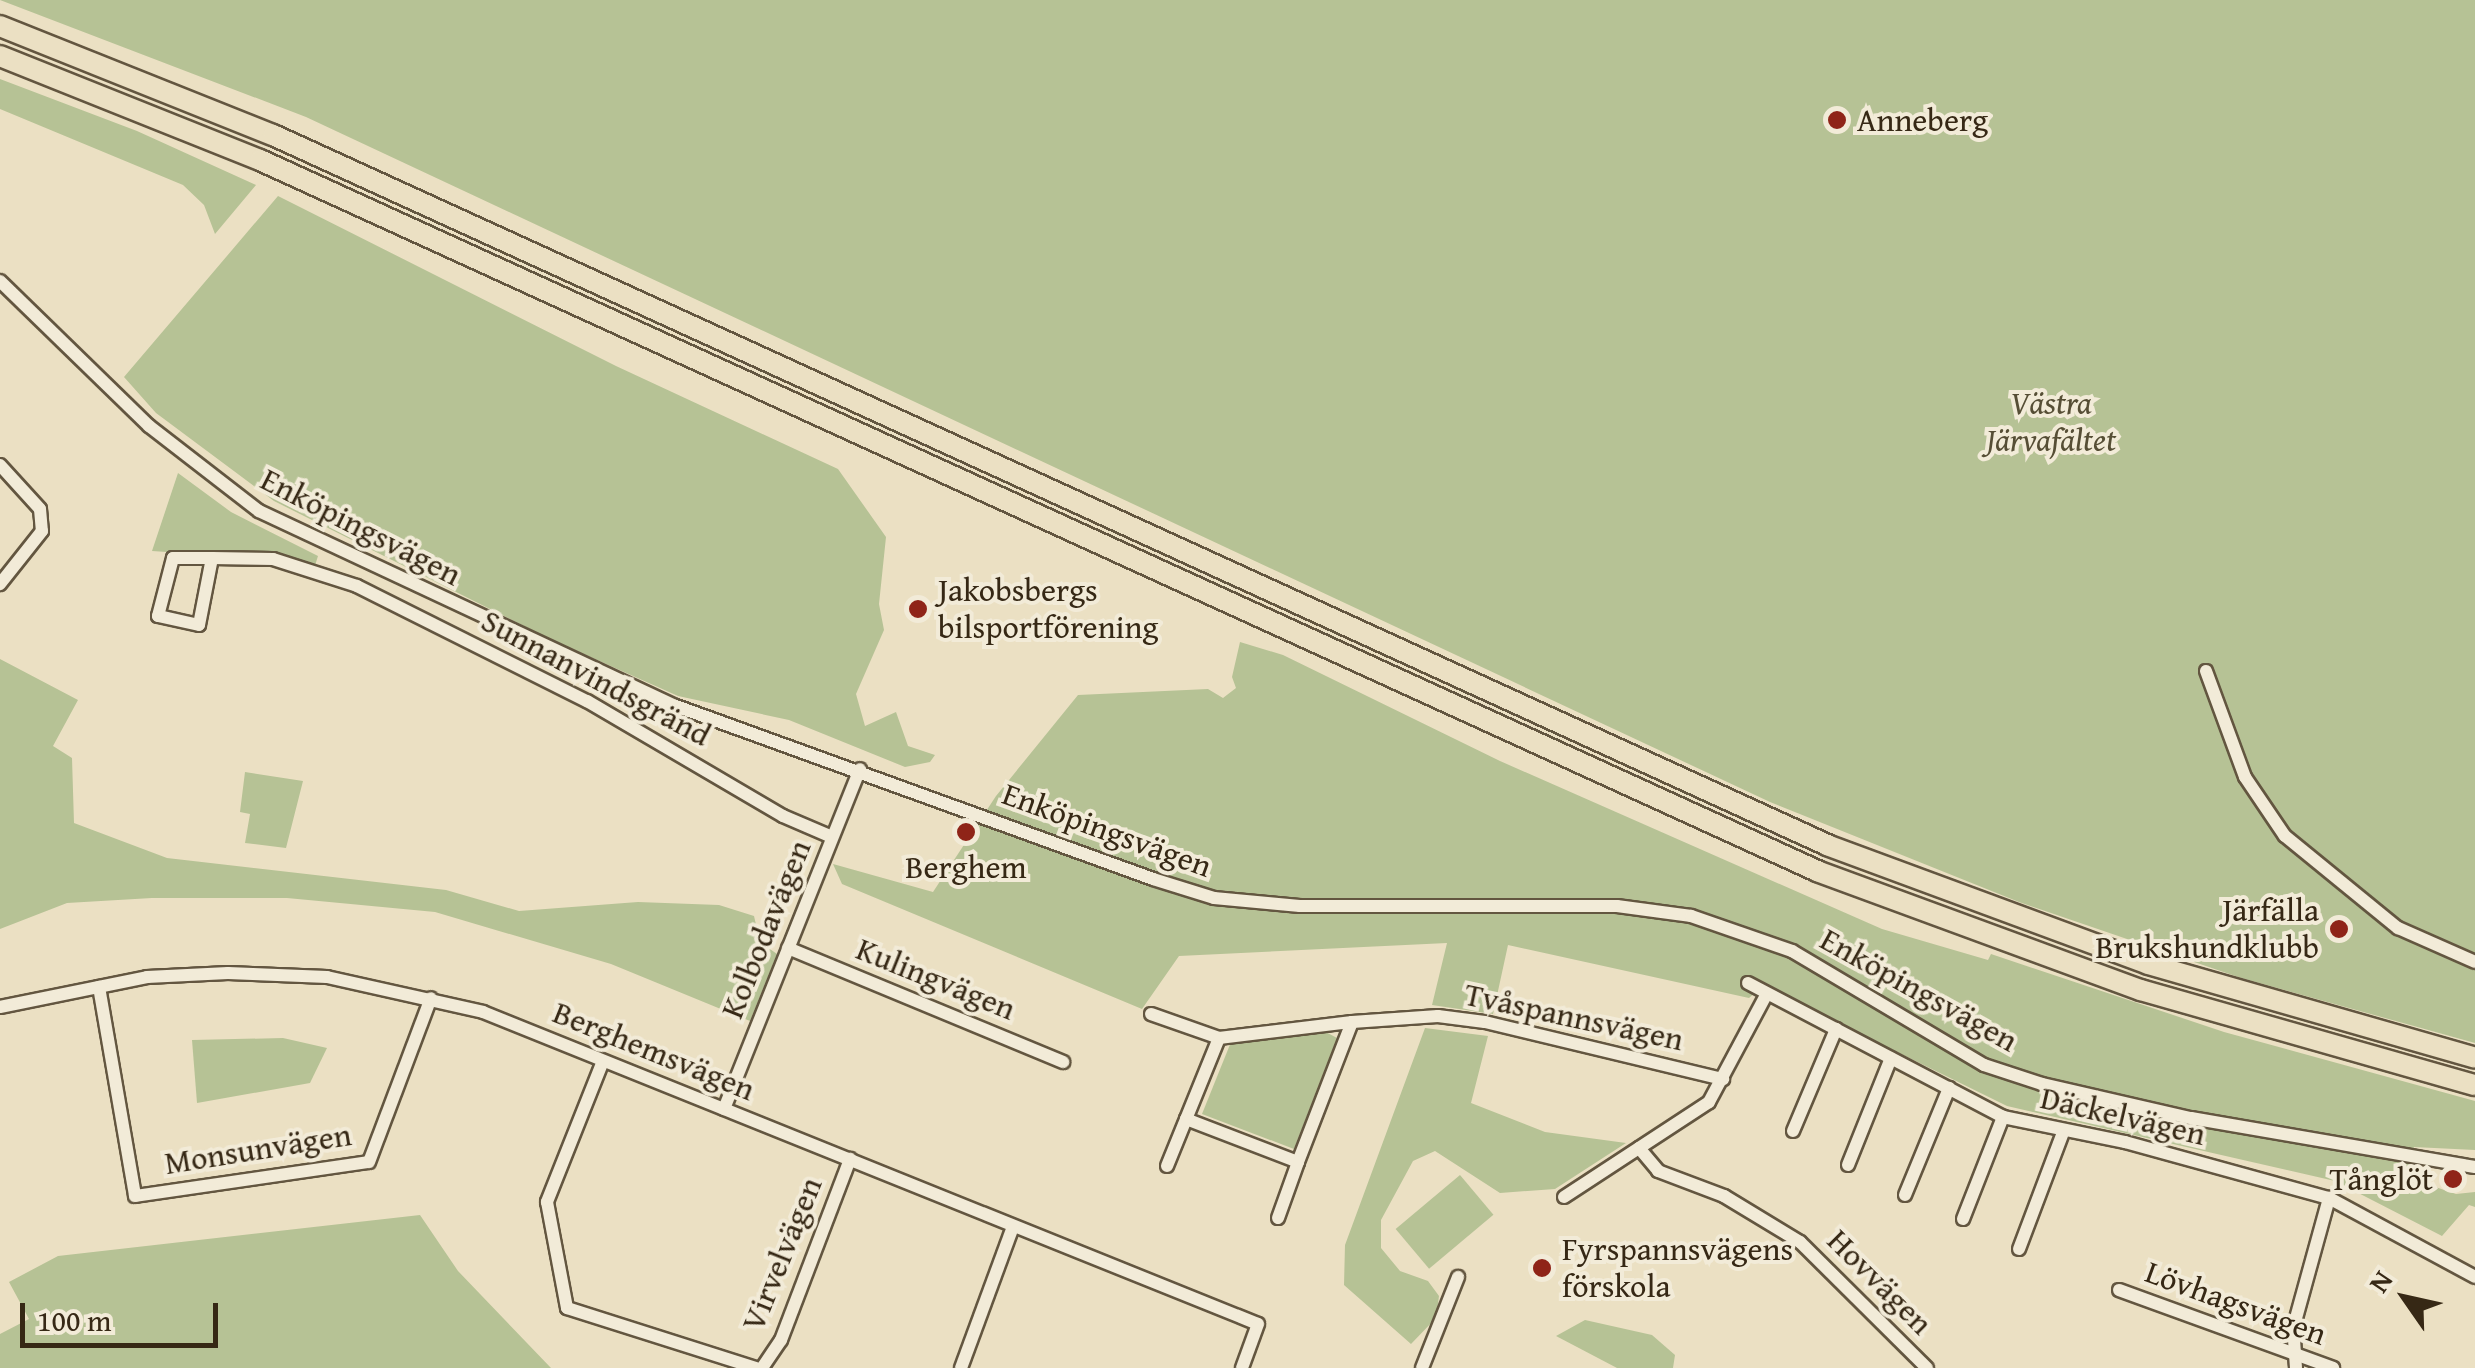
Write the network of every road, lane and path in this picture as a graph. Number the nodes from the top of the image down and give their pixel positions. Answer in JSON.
{"nodes":[{"id":1,"x":0,"y":26,"type":"edge"},
{"id":2,"x":0,"y":56,"type":"edge"},
{"id":3,"x":0,"y":281,"type":"edge"},
{"id":4,"x":0,"y":465,"type":"edge"},
{"id":5,"x":212,"y":558,"type":"junction"},
{"id":6,"x":0,"y":584,"type":"edge"},
{"id":7,"x":2206,"y":671,"type":"dead end"},
{"id":8,"x":860,"y":769,"type":"junction"},
{"id":9,"x":832,"y":837,"type":"junction"},
{"id":10,"x":788,"y":948,"type":"junction"},
{"id":11,"x":2475,"y":962,"type":"edge"},
{"id":12,"x":1748,"y":984,"type":"dead end"},
{"id":13,"x":98,"y":987,"type":"junction"},
{"id":14,"x":1764,"y":996,"type":"junction"},
{"id":15,"x":431,"y":998,"type":"junction"},
{"id":16,"x":0,"y":1006,"type":"edge"},
{"id":17,"x":1151,"y":1014,"type":"dead end"},
{"id":18,"x":1352,"y":1022,"type":"junction"},
{"id":19,"x":1836,"y":1028,"type":"junction"},
{"id":20,"x":1219,"y":1038,"type":"junction"},
{"id":21,"x":1891,"y":1058,"type":"junction"},
{"id":22,"x":2475,"y":1058,"type":"edge"},
{"id":23,"x":603,"y":1061,"type":"junction"},
{"id":24,"x":1063,"y":1062,"type":"dead end"},
{"id":25,"x":1723,"y":1079,"type":"junction"},
{"id":26,"x":2475,"y":1086,"type":"edge"},
{"id":27,"x":1949,"y":1088,"type":"junction"},
{"id":28,"x":724,"y":1110,"type":"junction"},
{"id":29,"x":2003,"y":1117,"type":"junction"},
{"id":30,"x":1186,"y":1119,"type":"junction"},
{"id":31,"x":2064,"y":1130,"type":"junction"},
{"id":32,"x":1793,"y":1131,"type":"dead end"},
{"id":33,"x":1639,"y":1148,"type":"junction"},
{"id":34,"x":850,"y":1160,"type":"junction"},
{"id":35,"x":1298,"y":1162,"type":"junction"},
{"id":36,"x":1848,"y":1165,"type":"dead end"},
{"id":37,"x":1166,"y":1166,"type":"dead end"},
{"id":38,"x":2475,"y":1166,"type":"edge"},
{"id":39,"x":1905,"y":1195,"type":"dead end"},
{"id":40,"x":1564,"y":1197,"type":"dead end"},
{"id":41,"x":2329,"y":1198,"type":"junction"},
{"id":42,"x":1278,"y":1218,"type":"dead end"},
{"id":43,"x":1962,"y":1218,"type":"dead end"},
{"id":44,"x":1012,"y":1227,"type":"junction"},
{"id":45,"x":2018,"y":1249,"type":"dead end"},
{"id":46,"x":2475,"y":1276,"type":"edge"},
{"id":47,"x":1458,"y":1277,"type":"dead end"},
{"id":48,"x":2119,"y":1290,"type":"dead end"},
{"id":49,"x":2292,"y":1349,"type":"junction"},
{"id":50,"x":759,"y":1368,"type":"edge"},
{"id":51,"x":961,"y":1368,"type":"edge"},
{"id":52,"x":1242,"y":1368,"type":"edge"},
{"id":53,"x":1422,"y":1368,"type":"edge"},
{"id":54,"x":1927,"y":1368,"type":"edge"},
{"id":55,"x":2296,"y":1368,"type":"edge"},
{"id":56,"x":2333,"y":1368,"type":"edge"}],
"edges":[{"from":1,"to":22,"type":"highway"},
{"from":2,"to":26,"type":"highway"},
{"from":3,"to":8,"type":"street","name":"Enköpingsvägen"},
{"from":4,"to":6,"type":"street"},
{"from":5,"to":5,"type":"street","name":"Sunnanvindsgränd"},
{"from":5,"to":9,"type":"street","name":"Sunnanvindsgränd"},
{"from":7,"to":11,"type":"street"},
{"from":8,"to":9,"type":"street","name":"Kolbodavägen"},
{"from":8,"to":38,"type":"street","name":"Enköpingsvägen"},
{"from":9,"to":10,"type":"street","name":"Kolbodavägen"},
{"from":10,"to":24,"type":"street","name":"Kulingvägen"},
{"from":10,"to":28,"type":"street","name":"Kolbodavägen"},
{"from":12,"to":14,"type":"street","name":"Däckelvägen"},
{"from":13,"to":15,"type":"street","name":"Berghemsvägen"},
{"from":13,"to":15,"type":"street","name":"Monsunvägen"},
{"from":13,"to":16,"type":"street","name":"Berghemsvägen"},
{"from":14,"to":19,"type":"street","name":"Däckelvägen"},
{"from":14,"to":25,"type":"street"},
{"from":15,"to":23,"type":"street","name":"Berghemsvägen"},
{"from":17,"to":20,"type":"street","name":"Tvåspannsvägen"},
{"from":18,"to":20,"type":"street","name":"Tvåspannsvägen"},
{"from":18,"to":25,"type":"street","name":"Tvåspannsvägen"},
{"from":18,"to":35,"type":"street"},
{"from":19,"to":21,"type":"street","name":"Däckelvägen"},
{"from":19,"to":32,"type":"street"},
{"from":20,"to":30,"type":"street"},
{"from":21,"to":27,"type":"street","name":"Däckelvägen"},
{"from":21,"to":36,"type":"street"},
{"from":23,"to":28,"type":"street","name":"Berghemsvägen"},
{"from":23,"to":50,"type":"street","name":"Virvelvägen"},
{"from":25,"to":33,"type":"street"},
{"from":27,"to":29,"type":"street","name":"Däckelvägen"},
{"from":27,"to":39,"type":"street"},
{"from":28,"to":34,"type":"street","name":"Berghemsvägen"},
{"from":29,"to":31,"type":"street","name":"Däckelvägen"},
{"from":29,"to":43,"type":"street"},
{"from":30,"to":35,"type":"street"},
{"from":30,"to":37,"type":"street"},
{"from":31,"to":41,"type":"street","name":"Däckelvägen"},
{"from":31,"to":45,"type":"street"},
{"from":33,"to":40,"type":"street"},
{"from":33,"to":54,"type":"street","name":"Hovvägen"},
{"from":34,"to":44,"type":"street","name":"Berghemsvägen"},
{"from":34,"to":50,"type":"street","name":"Virvelvägen"},
{"from":35,"to":42,"type":"street"},
{"from":41,"to":46,"type":"street","name":"Däckelvägen"},
{"from":41,"to":49,"type":"street"},
{"from":44,"to":51,"type":"street"},
{"from":44,"to":52,"type":"street","name":"Berghemsvägen"},
{"from":47,"to":53,"type":"street"},
{"from":48,"to":49,"type":"street","name":"Lövhagsvägen"},
{"from":49,"to":55,"type":"street"},
{"from":49,"to":56,"type":"street","name":"Lövhagsvägen"}]}
